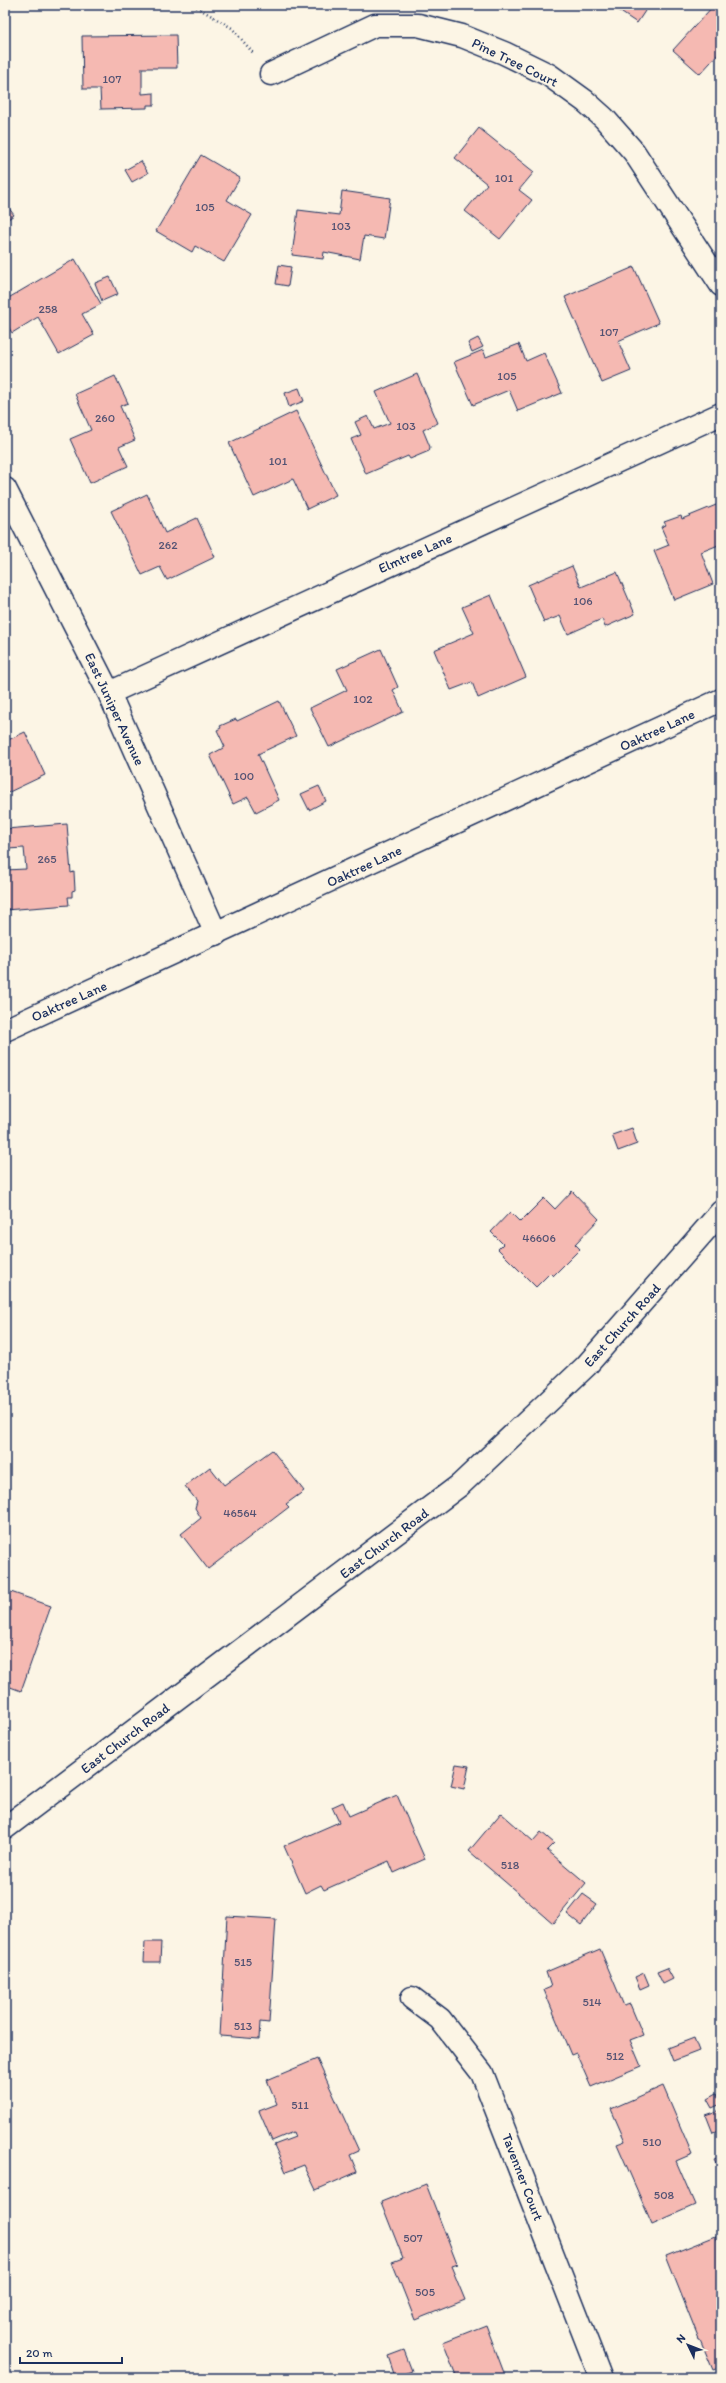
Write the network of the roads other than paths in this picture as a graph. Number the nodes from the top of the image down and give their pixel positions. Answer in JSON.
{"nodes":[{"id":1,"x":271,"y":74,"type":"road end"},
{"id":2,"x":721,"y":285,"type":"edge"},
{"id":3,"x":721,"y":414,"type":"edge"},
{"id":4,"x":5,"y":489,"type":"edge"},
{"id":5,"x":109,"y":693,"type":"junction"},
{"id":6,"x":721,"y":700,"type":"edge"},
{"id":7,"x":216,"y":934,"type":"junction"},
{"id":8,"x":5,"y":1030,"type":"edge"},
{"id":9,"x":721,"y":1212,"type":"edge"},
{"id":10,"x":5,"y":1828,"type":"edge"},
{"id":11,"x":412,"y":1998,"type":"dead end"},
{"id":12,"x":601,"y":2378,"type":"edge"}],
"edges":[{"from":1,"to":2,"type":"street","name":"Pine Tree Court"},
{"from":3,"to":5,"type":"street","name":"Elmtree Lane"},
{"from":4,"to":5,"type":"street","name":"East Juniper Avenue"},
{"from":5,"to":7,"type":"street","name":"East Juniper Avenue"},
{"from":6,"to":7,"type":"street","name":"Oaktree Lane"},
{"from":7,"to":8,"type":"street","name":"Oaktree Lane"},
{"from":9,"to":10,"type":"street","name":"East Church Road"},
{"from":11,"to":12,"type":"street","name":"Tavenner Court"}]}
